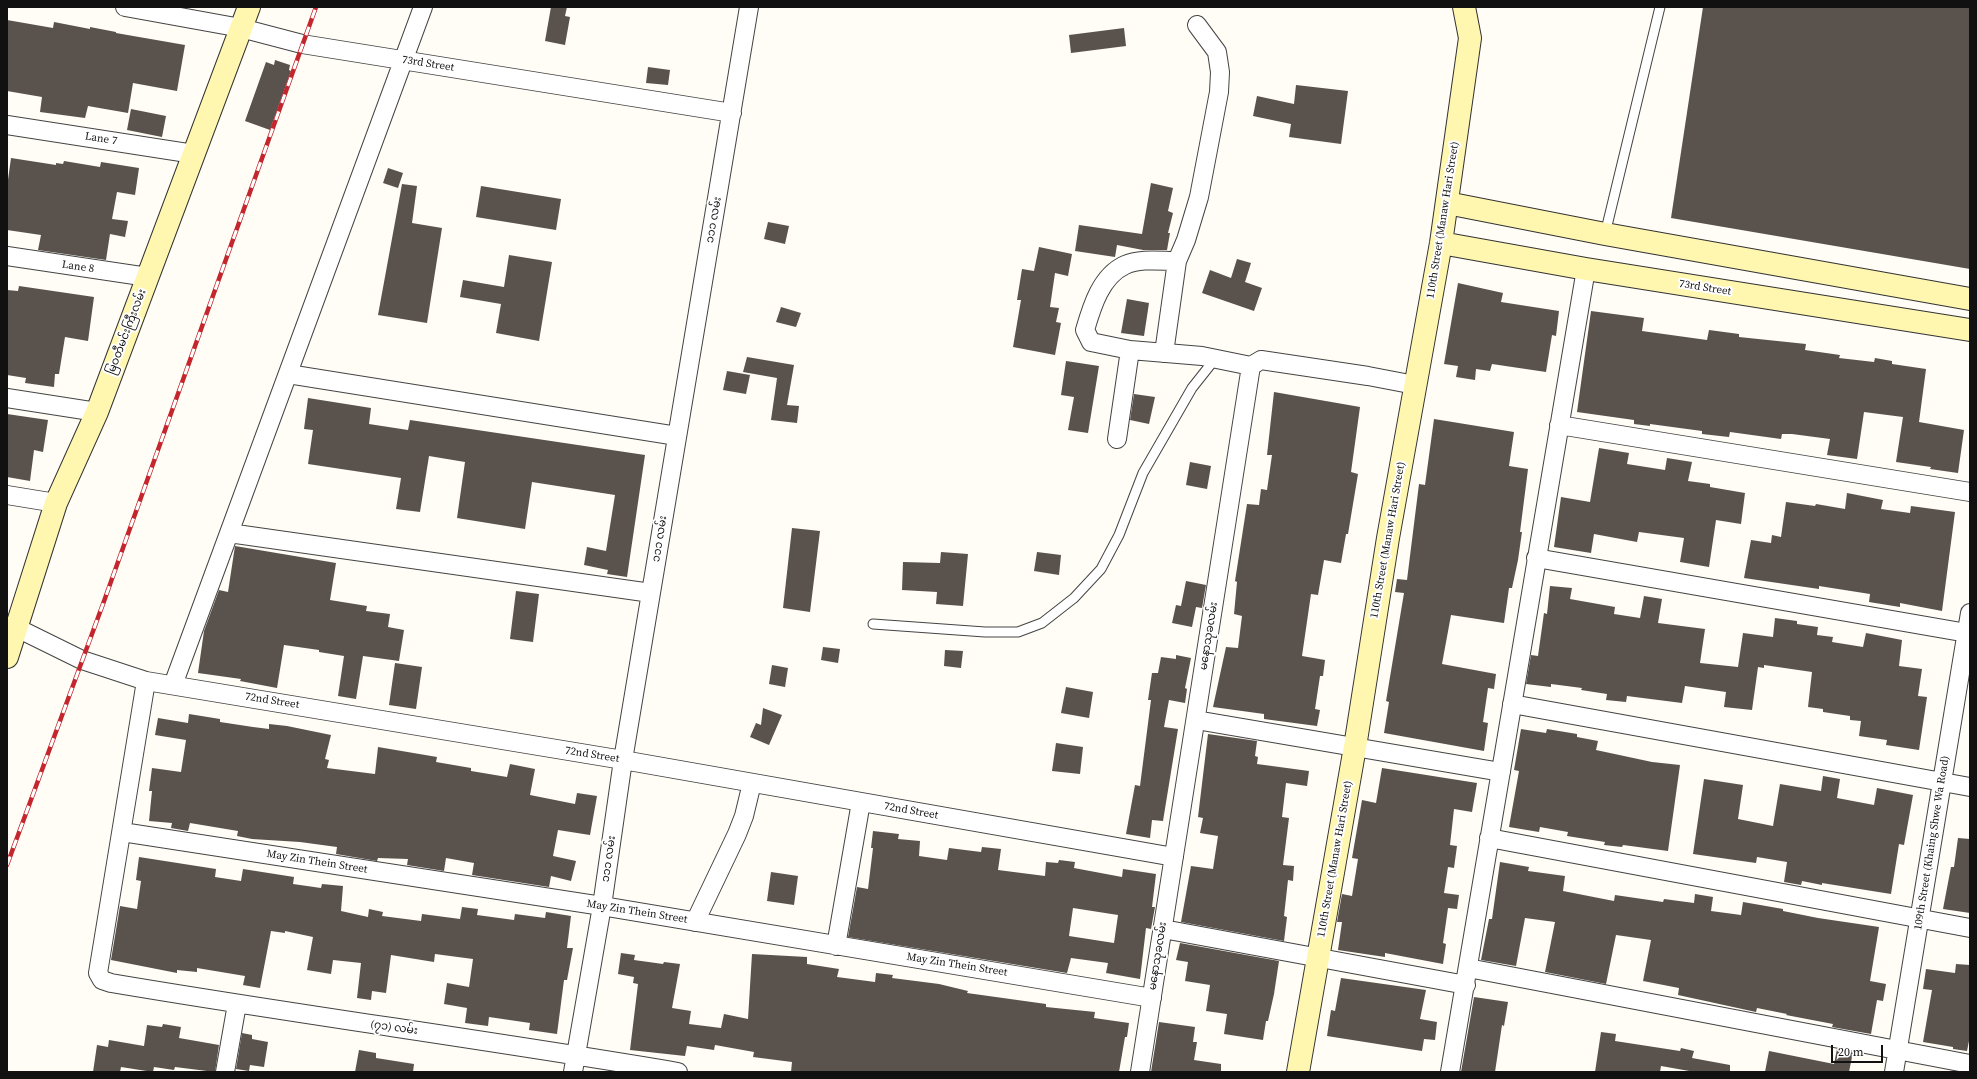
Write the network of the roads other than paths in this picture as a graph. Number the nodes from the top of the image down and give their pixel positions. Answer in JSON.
{"nodes":[{"id":1,"x":125,"y":7,"type":"edge"},
{"id":2,"x":249,"y":7,"type":"edge"},
{"id":3,"x":423,"y":7,"type":"edge"},
{"id":4,"x":749,"y":7,"type":"edge"},
{"id":5,"x":1464,"y":7,"type":"edge"},
{"id":6,"x":1660,"y":7,"type":"edge"},
{"id":7,"x":1197,"y":25,"type":"dead end"},
{"id":8,"x":241,"y":28,"type":"junction"},
{"id":9,"x":404,"y":60,"type":"junction"},
{"id":10,"x":732,"y":113,"type":"junction"},
{"id":11,"x":7,"y":125,"type":"edge"},
{"id":12,"x":194,"y":154,"type":"junction"},
{"id":13,"x":1447,"y":203,"type":"junction"},
{"id":14,"x":1605,"y":234,"type":"junction"},
{"id":15,"x":1441,"y":243,"type":"junction"},
{"id":16,"x":7,"y":256,"type":"edge"},
{"id":17,"x":1177,"y":261,"type":"junction"},
{"id":18,"x":1586,"y":269,"type":"junction"},
{"id":19,"x":148,"y":277,"type":"junction"},
{"id":20,"x":1970,"y":299,"type":"edge"},
{"id":21,"x":1970,"y":330,"type":"edge"},
{"id":22,"x":1130,"y":350,"type":"junction"},
{"id":23,"x":1164,"y":353,"type":"junction"},
{"id":24,"x":1216,"y":359,"type":"junction"},
{"id":25,"x":1251,"y":366,"type":"junction"},
{"id":26,"x":288,"y":374,"type":"junction"},
{"id":27,"x":1415,"y":385,"type":"junction"},
{"id":28,"x":7,"y":398,"type":"edge"},
{"id":29,"x":97,"y":412,"type":"junction"},
{"id":30,"x":1559,"y":425,"type":"junction"},
{"id":31,"x":677,"y":436,"type":"junction"},
{"id":32,"x":1117,"y":438,"type":"dead end"},
{"id":33,"x":1970,"y":492,"type":"edge"},
{"id":34,"x":7,"y":495,"type":"edge"},
{"id":35,"x":56,"y":503,"type":"junction"},
{"id":36,"x":229,"y":533,"type":"junction"},
{"id":37,"x":1536,"y":558,"type":"junction"},
{"id":38,"x":651,"y":593,"type":"junction"},
{"id":39,"x":1970,"y":613,"type":"edge"},
{"id":40,"x":873,"y":624,"type":"dead end"},
{"id":41,"x":12,"y":627,"type":"edge"},
{"id":42,"x":1967,"y":633,"type":"junction"},
{"id":43,"x":7,"y":657,"type":"edge"},
{"id":44,"x":146,"y":681,"type":"junction"},
{"id":45,"x":173,"y":685,"type":"junction"},
{"id":46,"x":1512,"y":704,"type":"junction"},
{"id":47,"x":1196,"y":720,"type":"junction"},
{"id":48,"x":1355,"y":747,"type":"junction"},
{"id":49,"x":623,"y":760,"type":"junction"},
{"id":50,"x":1500,"y":772,"type":"junction"},
{"id":51,"x":1942,"y":782,"type":"junction"},
{"id":52,"x":752,"y":783,"type":"junction"},
{"id":53,"x":1970,"y":787,"type":"edge"},
{"id":54,"x":861,"y":802,"type":"junction"},
{"id":55,"x":122,"y":832,"type":"junction"},
{"id":56,"x":1490,"y":838,"type":"junction"},
{"id":57,"x":1174,"y":857,"type":"junction"},
{"id":58,"x":602,"y":906,"type":"junction"},
{"id":59,"x":1919,"y":919,"type":"junction"},
{"id":60,"x":695,"y":922,"type":"junction"},
{"id":61,"x":1970,"y":928,"type":"edge"},
{"id":62,"x":1163,"y":929,"type":"junction"},
{"id":63,"x":836,"y":946,"type":"junction"},
{"id":64,"x":1317,"y":957,"type":"junction"},
{"id":65,"x":1467,"y":976,"type":"junction"},
{"id":66,"x":1152,"y":998,"type":"junction"},
{"id":67,"x":237,"y":1004,"type":"junction"},
{"id":68,"x":1897,"y":1051,"type":"junction"},
{"id":69,"x":575,"y":1063,"type":"edge"},
{"id":70,"x":1970,"y":1064,"type":"edge"},
{"id":71,"x":225,"y":1072,"type":"edge"},
{"id":72,"x":678,"y":1072,"type":"edge"},
{"id":73,"x":1140,"y":1072,"type":"edge"},
{"id":74,"x":1298,"y":1072,"type":"edge"},
{"id":75,"x":1450,"y":1072,"type":"edge"},
{"id":76,"x":1894,"y":1072,"type":"edge"}],
"edges":[{"from":1,"to":8,"type":"street","name":"73rd Street"},
{"from":2,"to":8,"type":"main road","name":"မြဝတီမင်းကြီးလမ်း"},
{"from":3,"to":9,"type":"street"},
{"from":4,"to":10,"type":"street","name":"၁၁၁ လမ်း"},
{"from":5,"to":13,"type":"main road","name":"110th Street (Manaw Hari Street)"},
{"from":6,"to":14,"type":"lane"},
{"from":7,"to":17,"type":"street"},
{"from":8,"to":9,"type":"street","name":"73rd Street"},
{"from":8,"to":12,"type":"main road","name":"မြဝတီမင်းကြီးလမ်း"},
{"from":9,"to":10,"type":"street","name":"73rd Street"},
{"from":9,"to":26,"type":"street"},
{"from":10,"to":31,"type":"street","name":"၁၁၁ လမ်း"},
{"from":11,"to":12,"type":"street","name":"Lane 7"},
{"from":12,"to":19,"type":"main road","name":"မြဝတီမင်းကြီးလမ်း"},
{"from":13,"to":14,"type":"main road"},
{"from":13,"to":15,"type":"main road","name":"110th Street (Manaw Hari Street)"},
{"from":14,"to":20,"type":"main road"},
{"from":15,"to":18,"type":"main road","name":"73rd Street"},
{"from":15,"to":27,"type":"main road","name":"110th Street (Manaw Hari Street)"},
{"from":16,"to":19,"type":"street","name":"Lane 8"},
{"from":17,"to":22,"type":"street"},
{"from":17,"to":23,"type":"street"},
{"from":18,"to":21,"type":"main road","name":"73rd Street"},
{"from":18,"to":30,"type":"street"},
{"from":19,"to":29,"type":"main road","name":"မြဝတီမင်းကြီးလမ်း"},
{"from":22,"to":23,"type":"street"},
{"from":22,"to":32,"type":"street"},
{"from":23,"to":24,"type":"street"},
{"from":24,"to":25,"type":"street"},
{"from":24,"to":40,"type":"lane"},
{"from":25,"to":27,"type":"street"},
{"from":25,"to":47,"type":"street","name":"မနောသုခလမ်း"},
{"from":26,"to":31,"type":"street"},
{"from":26,"to":36,"type":"street"},
{"from":27,"to":48,"type":"main road","name":"110th Street (Manaw Hari Street)"},
{"from":28,"to":29,"type":"street"},
{"from":29,"to":35,"type":"main road","name":"မြဝတီမင်းကြီးလမ်း"},
{"from":30,"to":33,"type":"street"},
{"from":30,"to":37,"type":"street"},
{"from":31,"to":38,"type":"street","name":"၁၁၁ လမ်း"},
{"from":34,"to":35,"type":"street"},
{"from":35,"to":41,"type":"main road","name":"မြဝတီမင်းကြီးလမ်း"},
{"from":36,"to":38,"type":"street"},
{"from":36,"to":45,"type":"street"},
{"from":37,"to":42,"type":"street"},
{"from":37,"to":46,"type":"street"},
{"from":38,"to":49,"type":"street","name":"၁၁၁ လမ်း"},
{"from":39,"to":42,"type":"street","name":"109th Street (Khaing Shwe Wa Road)"},
{"from":41,"to":43,"type":"main road","name":"မြဝတီမင်းကြီးလမ်း"},
{"from":41,"to":44,"type":"street","name":"72nd Street"},
{"from":42,"to":51,"type":"street","name":"109th Street (Khaing Shwe Wa Road)"},
{"from":44,"to":45,"type":"street","name":"72nd Street"},
{"from":44,"to":55,"type":"street"},
{"from":45,"to":49,"type":"street","name":"72nd Street"},
{"from":46,"to":50,"type":"street"},
{"from":46,"to":51,"type":"street"},
{"from":47,"to":48,"type":"street"},
{"from":47,"to":57,"type":"street","name":"မနောသုခလမ်း"},
{"from":48,"to":50,"type":"street"},
{"from":48,"to":64,"type":"main road","name":"110th Street (Manaw Hari Street)"},
{"from":49,"to":52,"type":"street","name":"72nd Street"},
{"from":49,"to":58,"type":"street","name":"၁၁၁ လမ်း"},
{"from":50,"to":56,"type":"street"},
{"from":51,"to":53,"type":"street"},
{"from":51,"to":59,"type":"street","name":"109th Street (Khaing Shwe Wa Road)"},
{"from":52,"to":54,"type":"street","name":"72nd Street"},
{"from":52,"to":60,"type":"street"},
{"from":54,"to":57,"type":"street","name":"72nd Street"},
{"from":54,"to":63,"type":"street"},
{"from":55,"to":58,"type":"street","name":"May Zin Thein Street"},
{"from":55,"to":67,"type":"street","name":"(၇၁) လမ်း"},
{"from":56,"to":59,"type":"street"},
{"from":56,"to":65,"type":"street"},
{"from":57,"to":62,"type":"street","name":"မနောသုခလမ်း"},
{"from":58,"to":60,"type":"street","name":"May Zin Thein Street"},
{"from":58,"to":69,"type":"street","name":"၁၁၁ လမ်း"},
{"from":59,"to":61,"type":"street"},
{"from":59,"to":68,"type":"street","name":"109th Street (Khaing Shwe Wa Road)"},
{"from":60,"to":63,"type":"street","name":"May Zin Thein Street"},
{"from":62,"to":64,"type":"street"},
{"from":62,"to":66,"type":"street","name":"မနောသုခလမ်း"},
{"from":63,"to":66,"type":"street","name":"May Zin Thein Street"},
{"from":64,"to":65,"type":"street"},
{"from":64,"to":74,"type":"main road","name":"110th Street (Manaw Hari Street)"},
{"from":65,"to":68,"type":"street"},
{"from":65,"to":75,"type":"street"},
{"from":66,"to":73,"type":"street","name":"မနောသုခလမ်း"},
{"from":67,"to":69,"type":"street","name":"(၇၁) လမ်း"},
{"from":67,"to":71,"type":"street"},
{"from":68,"to":70,"type":"street"},
{"from":68,"to":76,"type":"street","name":"109th Street (Khaing Shwe Wa Road)"},
{"from":69,"to":72,"type":"street","name":"(၇၁) လမ်း"}]}
